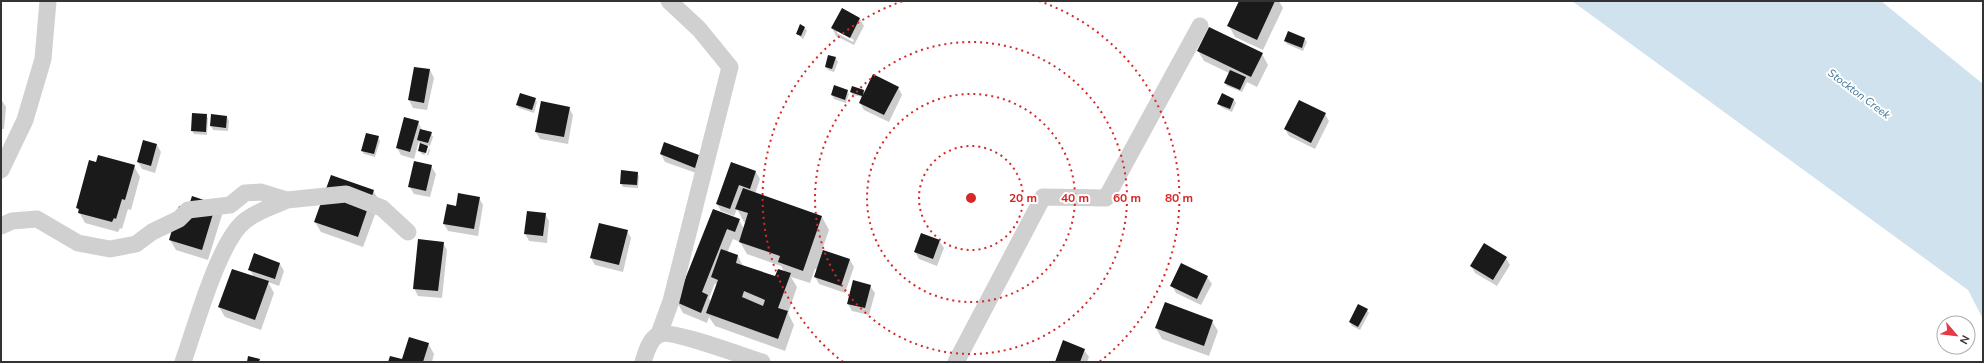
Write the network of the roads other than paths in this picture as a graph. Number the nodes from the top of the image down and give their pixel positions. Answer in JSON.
{"nodes":[{"id":1,"x":48,"y":1,"type":"edge"},
{"id":2,"x":669,"y":1,"type":"edge"},
{"id":3,"x":1200,"y":26,"type":"dead end"},
{"id":4,"x":1,"y":170,"type":"edge"},
{"id":5,"x":287,"y":200,"type":"junction"},
{"id":6,"x":1,"y":226,"type":"edge"},
{"id":7,"x":408,"y":232,"type":"dead end"},
{"id":8,"x":659,"y":334,"type":"junction"},
{"id":9,"x":183,"y":362,"type":"edge"},
{"id":10,"x":643,"y":362,"type":"edge"},
{"id":11,"x":762,"y":362,"type":"edge"},
{"id":12,"x":956,"y":362,"type":"edge"}],
"edges":[{"from":1,"to":4,"type":"street"},
{"from":2,"to":8,"type":"street"},
{"from":3,"to":12,"type":"street"},
{"from":5,"to":6,"type":"street"},
{"from":5,"to":7,"type":"street"},
{"from":5,"to":9,"type":"street"},
{"from":8,"to":10,"type":"street"},
{"from":8,"to":11,"type":"street"}]}
